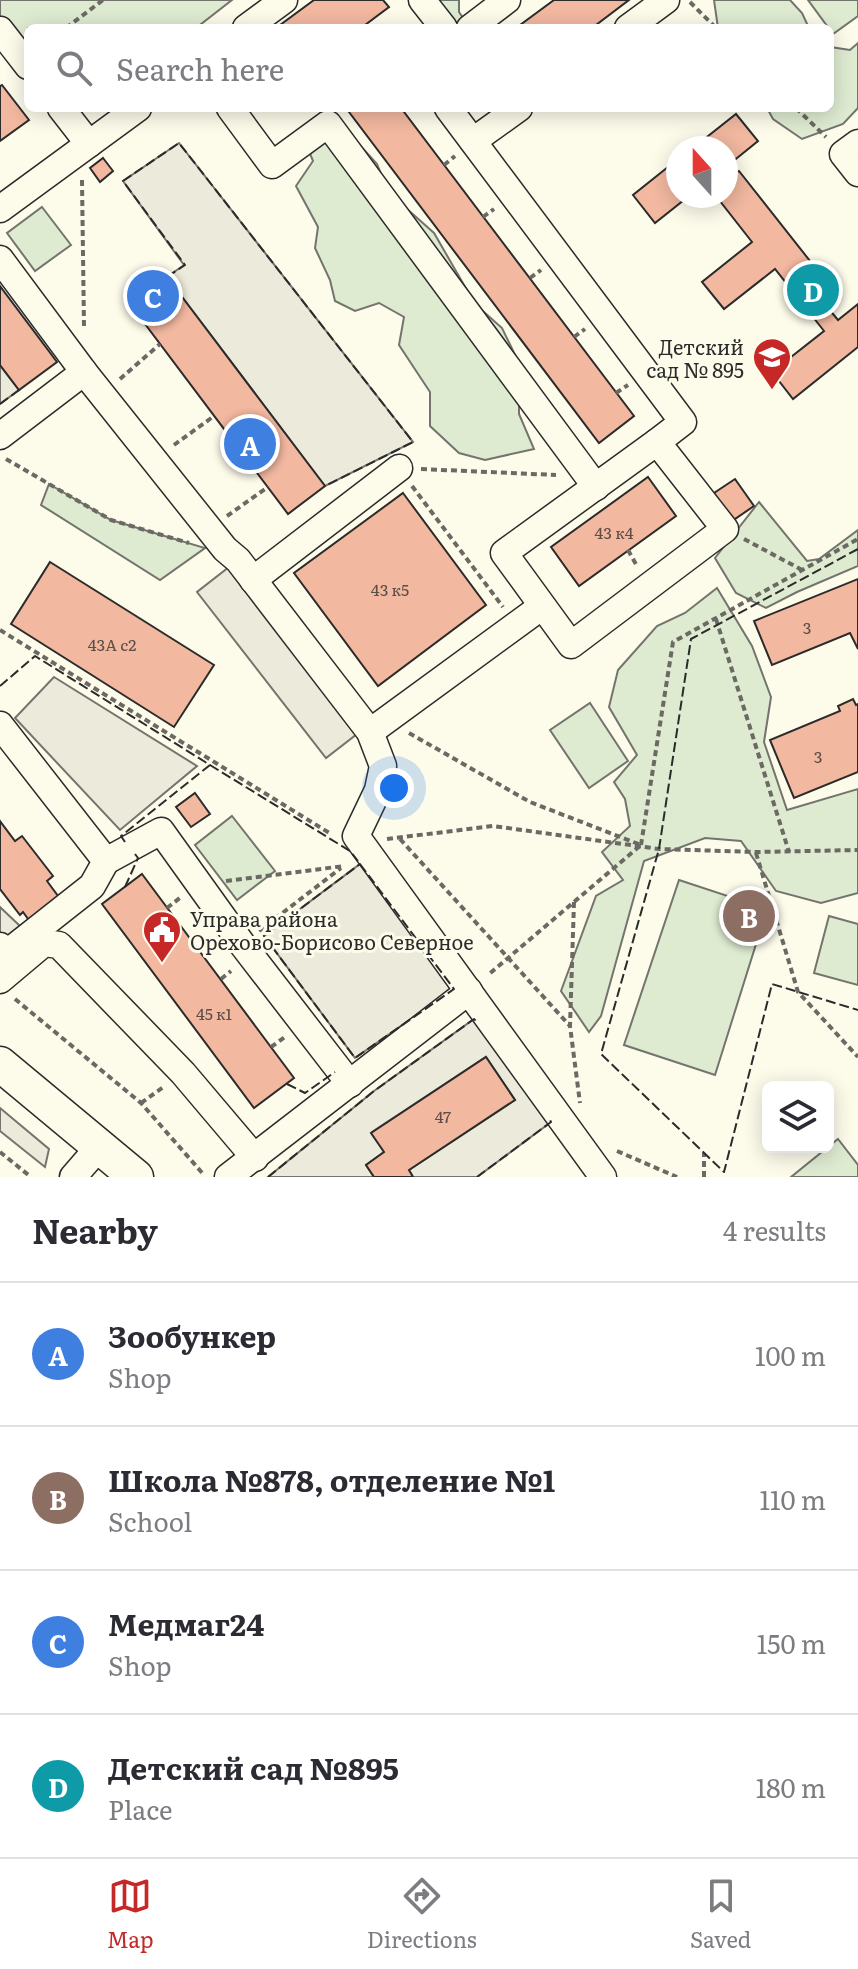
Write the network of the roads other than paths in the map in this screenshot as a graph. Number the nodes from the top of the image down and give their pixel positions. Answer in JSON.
{"nodes":[{"id":1,"x":284,"y":0,"type":"edge"},
{"id":2,"x":422,"y":0,"type":"edge"},
{"id":3,"x":507,"y":0,"type":"edge"},
{"id":4,"x":666,"y":0,"type":"edge"},
{"id":5,"x":251,"y":24,"type":"edge"},
{"id":6,"x":441,"y":24,"type":"edge"},
{"id":7,"x":475,"y":24,"type":"edge"},
{"id":8,"x":633,"y":24,"type":"edge"},
{"id":9,"x":0,"y":30,"type":"edge"},
{"id":10,"x":24,"y":61,"type":"edge"},
{"id":11,"x":64,"y":112,"type":"edge"},
{"id":12,"x":133,"y":112,"type":"edge"},
{"id":13,"x":233,"y":112,"type":"edge"},
{"id":14,"x":451,"y":112,"type":"edge"},
{"id":15,"x":513,"y":112,"type":"edge"},
{"id":16,"x":473,"y":141,"type":"junction"},
{"id":17,"x":86,"y":147,"type":"junction"},
{"id":18,"x":0,"y":209,"type":"edge"},
{"id":19,"x":0,"y":259,"type":"edge"},
{"id":20,"x":84,"y":372,"type":"junction"},
{"id":21,"x":0,"y":436,"type":"edge"},
{"id":22,"x":657,"y":442,"type":"junction"},
{"id":23,"x":399,"y":468,"type":"road end"},
{"id":24,"x":591,"y":480,"type":"junction"},
{"id":25,"x":253,"y":580,"type":"junction"},
{"id":26,"x":541,"y":607,"type":"junction"},
{"id":27,"x":0,"y":725,"type":"edge"},
{"id":28,"x":378,"y":726,"type":"junction"},
{"id":29,"x":106,"y":861,"type":"junction"},
{"id":30,"x":0,"y":946,"type":"edge"},
{"id":31,"x":6,"y":988,"type":"edge"},
{"id":32,"x":469,"y":991,"type":"junction"},
{"id":33,"x":0,"y":1064,"type":"edge"},
{"id":34,"x":350,"y":1084,"type":"junction"},
{"id":35,"x":99,"y":1147,"type":"junction"},
{"id":36,"x":255,"y":1158,"type":"junction"},
{"id":37,"x":73,"y":1177,"type":"edge"},
{"id":38,"x":136,"y":1177,"type":"edge"},
{"id":39,"x":228,"y":1177,"type":"edge"},
{"id":40,"x":603,"y":1177,"type":"edge"}],
"edges":[{"from":1,"to":5,"type":"lane"},
{"from":2,"to":6,"type":"lane"},
{"from":3,"to":7,"type":"lane"},
{"from":4,"to":8,"type":"lane"},
{"from":9,"to":10,"type":"lane"},
{"from":11,"to":17,"type":"lane"},
{"from":12,"to":17,"type":"lane"},
{"from":13,"to":24,"type":"lane"},
{"from":14,"to":16,"type":"lane"},
{"from":15,"to":16,"type":"lane"},
{"from":16,"to":22,"type":"lane"},
{"from":17,"to":18,"type":"lane"},
{"from":19,"to":20,"type":"lane"},
{"from":20,"to":21,"type":"lane"},
{"from":20,"to":25,"type":"lane"},
{"from":22,"to":24,"type":"lane"},
{"from":22,"to":26,"type":"lane"},
{"from":23,"to":25,"type":"lane"},
{"from":24,"to":26,"type":"lane"},
{"from":25,"to":28,"type":"lane"},
{"from":26,"to":28,"type":"lane"},
{"from":27,"to":29,"type":"lane"},
{"from":28,"to":32,"type":"lane"},
{"from":29,"to":30,"type":"lane"},
{"from":29,"to":34,"type":"lane"},
{"from":31,"to":36,"type":"lane"},
{"from":32,"to":34,"type":"lane"},
{"from":32,"to":40,"type":"lane"},
{"from":33,"to":35,"type":"main road"},
{"from":34,"to":36,"type":"lane"},
{"from":35,"to":37,"type":"lane"},
{"from":35,"to":38,"type":"main road"},
{"from":36,"to":39,"type":"lane"}]}
